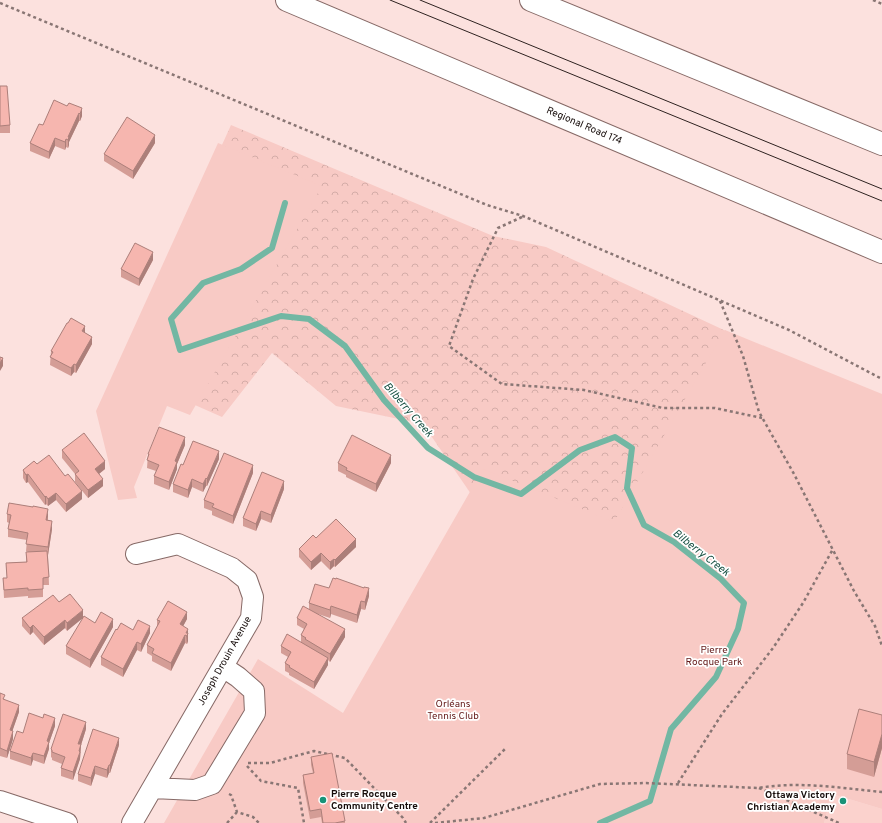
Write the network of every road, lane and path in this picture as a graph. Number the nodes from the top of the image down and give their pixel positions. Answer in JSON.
{"nodes":[{"id":1,"x":287,"y":0,"type":"edge"},
{"id":2,"x":531,"y":0,"type":"edge"},
{"id":3,"x":873,"y":0,"type":"edge"},
{"id":4,"x":0,"y":3,"type":"edge"},
{"id":5,"x":882,"y":4,"type":"edge"},
{"id":6,"x":882,"y":144,"type":"edge"},
{"id":7,"x":523,"y":216,"type":"junction"},
{"id":8,"x":882,"y":253,"type":"edge"},
{"id":9,"x":719,"y":301,"type":"junction"},
{"id":10,"x":882,"y":379,"type":"edge"},
{"id":11,"x":762,"y":418,"type":"junction"},
{"id":12,"x":833,"y":549,"type":"junction"},
{"id":13,"x":136,"y":554,"type":"dead end"},
{"id":14,"x":882,"y":646,"type":"edge"},
{"id":15,"x":223,"y":667,"type":"junction"},
{"id":16,"x":505,"y":749,"type":"dead end"},
{"id":17,"x":678,"y":784,"type":"junction"},
{"id":18,"x":153,"y":788,"type":"junction"},
{"id":19,"x":758,"y":788,"type":"junction"},
{"id":20,"x":882,"y":792,"type":"edge"},
{"id":21,"x":0,"y":800,"type":"edge"},
{"id":22,"x":67,"y":823,"type":"edge"},
{"id":23,"x":132,"y":823,"type":"edge"},
{"id":24,"x":227,"y":823,"type":"edge"},
{"id":25,"x":259,"y":823,"type":"edge"},
{"id":26,"x":304,"y":823,"type":"edge"},
{"id":27,"x":406,"y":823,"type":"edge"},
{"id":28,"x":430,"y":823,"type":"edge"},
{"id":29,"x":435,"y":823,"type":"edge"},
{"id":30,"x":839,"y":823,"type":"edge"}],
"edges":[{"from":1,"to":8,"type":"highway","name":"Regional Road 174"},
{"from":2,"to":6,"type":"highway"},
{"from":3,"to":5,"type":"path"},
{"from":4,"to":7,"type":"path"},
{"from":7,"to":9,"type":"path"},
{"from":7,"to":11,"type":"path"},
{"from":9,"to":10,"type":"path"},
{"from":9,"to":11,"type":"path"},
{"from":11,"to":12,"type":"path"},
{"from":12,"to":14,"type":"path"},
{"from":12,"to":17,"type":"path"},
{"from":13,"to":15,"type":"street","name":"Joseph Drouin Avenue"},
{"from":15,"to":18,"type":"street","name":"Joseph Drouin Avenue"},
{"from":15,"to":18,"type":"street"},
{"from":16,"to":28,"type":"path"},
{"from":17,"to":19,"type":"path"},
{"from":17,"to":29,"type":"path"},
{"from":18,"to":23,"type":"street","name":"Joseph Drouin Avenue"},
{"from":19,"to":20,"type":"path"},
{"from":19,"to":30,"type":"path"},
{"from":21,"to":22,"type":"street"},
{"from":24,"to":25,"type":"path"},
{"from":26,"to":27,"type":"path"}]}
